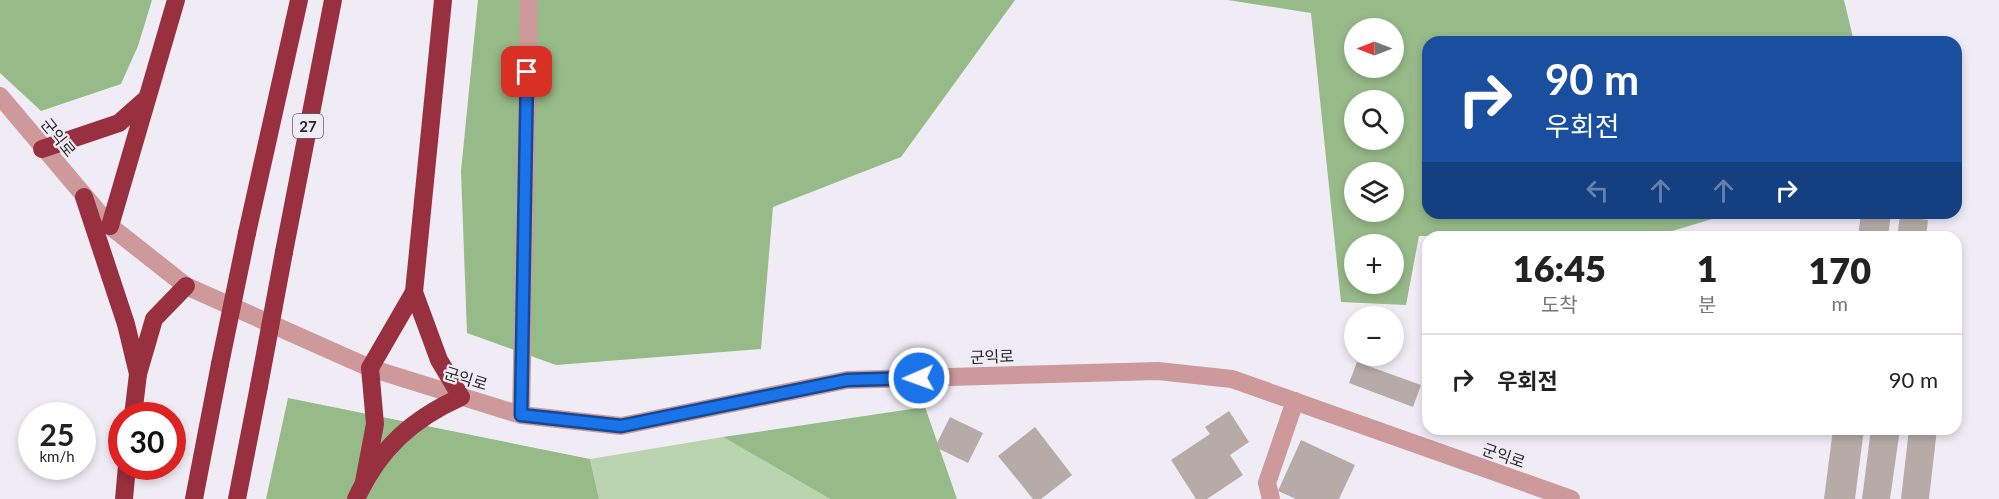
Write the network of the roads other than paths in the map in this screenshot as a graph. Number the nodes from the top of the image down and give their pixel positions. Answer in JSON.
{"nodes":[{"id":1,"x":176,"y":0,"type":"edge"},
{"id":2,"x":299,"y":0,"type":"edge"},
{"id":3,"x":333,"y":0,"type":"edge"},
{"id":4,"x":443,"y":0,"type":"edge"},
{"id":5,"x":529,"y":0,"type":"edge"},
{"id":6,"x":0,"y":96,"type":"edge"},
{"id":7,"x":145,"y":100,"type":"junction"},
{"id":8,"x":42,"y":149,"type":"junction"},
{"id":9,"x":84,"y":197,"type":"junction"},
{"id":10,"x":110,"y":226,"type":"junction"},
{"id":11,"x":186,"y":286,"type":"junction"},
{"id":12,"x":414,"y":292,"type":"junction"},
{"id":13,"x":370,"y":368,"type":"junction"},
{"id":14,"x":138,"y":374,"type":"junction"},
{"id":15,"x":462,"y":397,"type":"junction"},
{"id":16,"x":1295,"y":401,"type":"junction"},
{"id":17,"x":135,"y":402,"type":"edge"},
{"id":18,"x":521,"y":415,"type":"junction"},
{"id":19,"x":126,"y":480,"type":"edge"},
{"id":20,"x":360,"y":491,"type":"edge"},
{"id":21,"x":124,"y":499,"type":"edge"},
{"id":22,"x":194,"y":499,"type":"edge"},
{"id":23,"x":237,"y":499,"type":"edge"},
{"id":24,"x":1271,"y":499,"type":"edge"},
{"id":25,"x":1571,"y":499,"type":"edge"}],
"edges":[{"from":1,"to":7,"type":"highway"},
{"from":2,"to":22,"type":"highway","number":"27","bridge":true},
{"from":3,"to":23,"type":"highway","number":"27","bridge":true},
{"from":4,"to":12,"type":"highway"},
{"from":5,"to":18,"type":"street"},
{"from":6,"to":8,"type":"street","name":"군익로"},
{"from":7,"to":8,"type":"highway"},
{"from":7,"to":10,"type":"highway"},
{"from":8,"to":9,"type":"street","name":"군익로"},
{"from":9,"to":10,"type":"street","name":"군익로"},
{"from":9,"to":14,"type":"highway"},
{"from":10,"to":11,"type":"street","name":"군익로"},
{"from":11,"to":13,"type":"street","name":"군익로"},
{"from":11,"to":14,"type":"highway"},
{"from":12,"to":13,"type":"highway"},
{"from":12,"to":15,"type":"highway"},
{"from":13,"to":15,"type":"street","name":"군익로"},
{"from":13,"to":20,"type":"highway"},
{"from":14,"to":17,"type":"highway"},
{"from":15,"to":18,"type":"street","name":"군익로"},
{"from":15,"to":20,"type":"highway"},
{"from":16,"to":18,"type":"street","name":"군익로"},
{"from":16,"to":24,"type":"street"},
{"from":16,"to":25,"type":"street","name":"군익로"},
{"from":19,"to":21,"type":"highway"}]}
